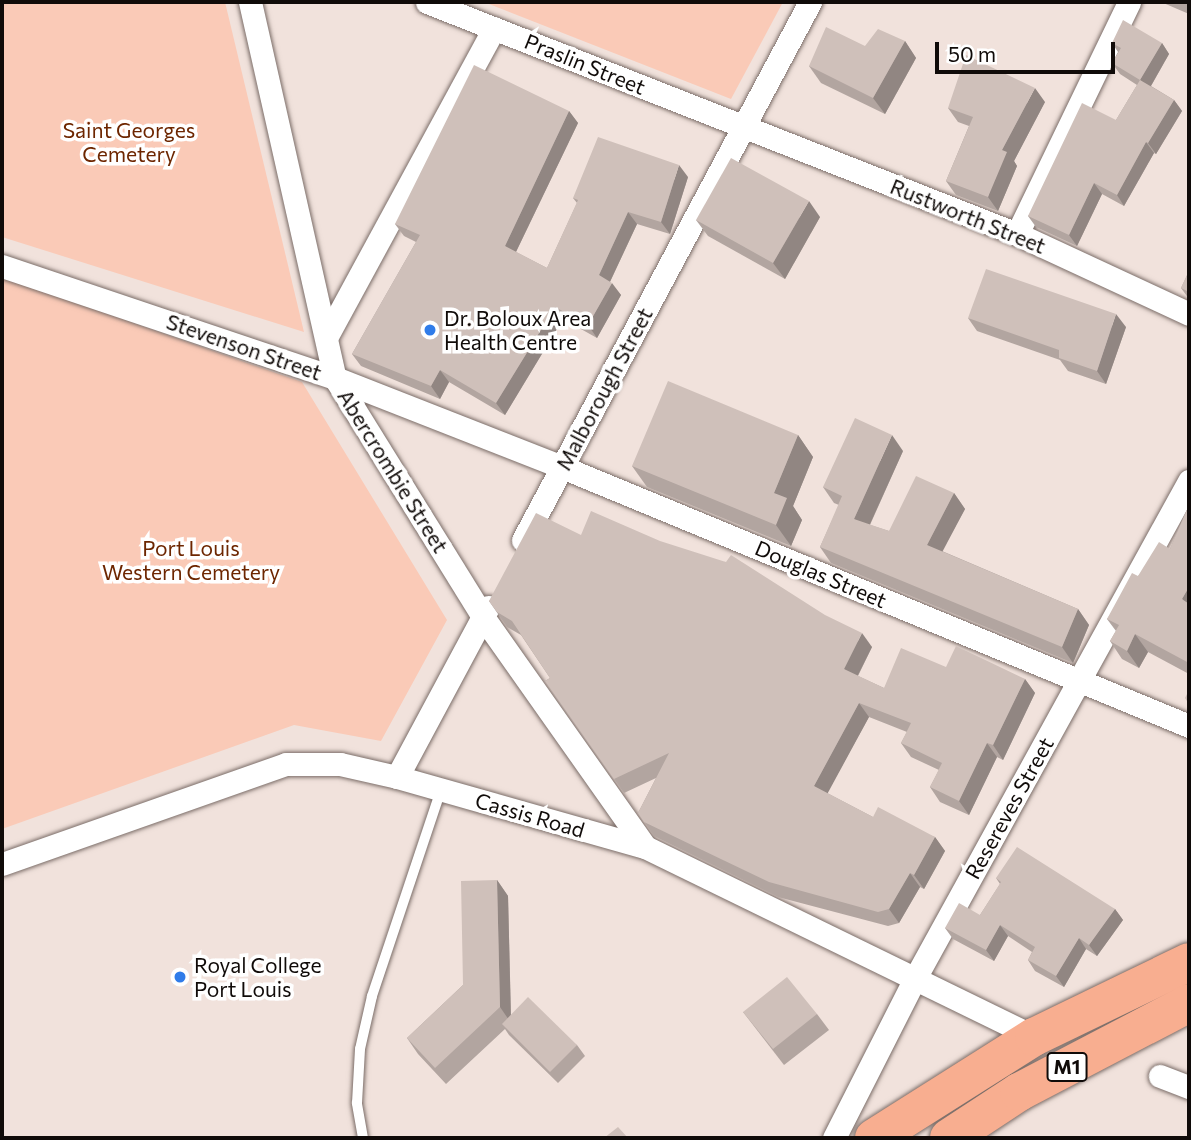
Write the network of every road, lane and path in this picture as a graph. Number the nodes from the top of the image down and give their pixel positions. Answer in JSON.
{"nodes":[{"id":1,"x":250,"y":2,"type":"edge"},
{"id":2,"x":428,"y":2,"type":"edge"},
{"id":3,"x":810,"y":2,"type":"edge"},
{"id":4,"x":1129,"y":2,"type":"edge"},
{"id":5,"x":494,"y":28,"type":"junction"},
{"id":6,"x":743,"y":126,"type":"junction"},
{"id":7,"x":1017,"y":234,"type":"junction"},
{"id":8,"x":2,"y":266,"type":"edge"},
{"id":9,"x":1189,"y":314,"type":"edge"},
{"id":10,"x":327,"y":336,"type":"junction"},
{"id":11,"x":335,"y":378,"type":"junction"},
{"id":12,"x":562,"y":467,"type":"junction"},
{"id":13,"x":1189,"y":481,"type":"edge"},
{"id":14,"x":513,"y":559,"type":"edge"},
{"id":15,"x":501,"y":582,"type":"edge"},
{"id":16,"x":482,"y":617,"type":"junction"},
{"id":17,"x":1080,"y":682,"type":"junction"},
{"id":18,"x":1189,"y":726,"type":"edge"},
{"id":19,"x":397,"y":777,"type":"junction"},
{"id":20,"x":441,"y":790,"type":"junction"},
{"id":21,"x":645,"y":847,"type":"junction"},
{"id":22,"x":2,"y":864,"type":"edge"},
{"id":23,"x":1189,"y":962,"type":"edge"},
{"id":24,"x":914,"y":979,"type":"junction"},
{"id":25,"x":1189,"y":1003,"type":"edge"},
{"id":26,"x":1034,"y":1037,"type":"junction"},
{"id":27,"x":1160,"y":1076,"type":"dead end"},
{"id":28,"x":1189,"y":1087,"type":"edge"},
{"id":29,"x":363,"y":1138,"type":"edge"},
{"id":30,"x":834,"y":1138,"type":"edge"},
{"id":31,"x":874,"y":1138,"type":"edge"},
{"id":32,"x":949,"y":1138,"type":"edge"}],
"edges":[{"from":1,"to":10,"type":"street","name":"Abercrombie Street"},
{"from":2,"to":5,"type":"street","name":"Praslin Street"},
{"from":3,"to":6,"type":"street","name":"Malborough Street"},
{"from":4,"to":7,"type":"street"},
{"from":5,"to":6,"type":"street","name":"Praslin Street"},
{"from":5,"to":10,"type":"street"},
{"from":6,"to":7,"type":"street","name":"Rustworth Street"},
{"from":6,"to":12,"type":"street","name":"Malborough Street"},
{"from":7,"to":9,"type":"street","name":"Rustworth Street"},
{"from":8,"to":11,"type":"street","name":"Stevenson Street"},
{"from":10,"to":11,"type":"street","name":"Abercrombie Street"},
{"from":11,"to":12,"type":"street","name":"Stevenson Street"},
{"from":11,"to":16,"type":"street","name":"Abercrombie Street"},
{"from":12,"to":14,"type":"street","name":"Malborough Street"},
{"from":12,"to":17,"type":"street","name":"Douglas Street"},
{"from":13,"to":17,"type":"street","name":"Resereves Street"},
{"from":15,"to":16,"type":"street"},
{"from":16,"to":19,"type":"street"},
{"from":16,"to":21,"type":"street","name":"Abercrombie Street"},
{"from":17,"to":18,"type":"street","name":"Douglas Street"},
{"from":17,"to":24,"type":"street","name":"Resereves Street"},
{"from":19,"to":20,"type":"street","name":"Cassis Road"},
{"from":19,"to":22,"type":"street","name":"Cassis Road"},
{"from":20,"to":21,"type":"street","name":"Cassis Road"},
{"from":20,"to":29,"type":"lane"},
{"from":21,"to":24,"type":"street","name":"Cassis Road"},
{"from":23,"to":26,"type":"highway","number":"M1"},
{"from":24,"to":26,"type":"street","name":"Cassis Road"},
{"from":24,"to":30,"type":"street","name":"Resereves Street"},
{"from":25,"to":32,"type":"highway","number":"M1"},
{"from":26,"to":31,"type":"highway","number":"M1"},
{"from":27,"to":28,"type":"street"}]}
